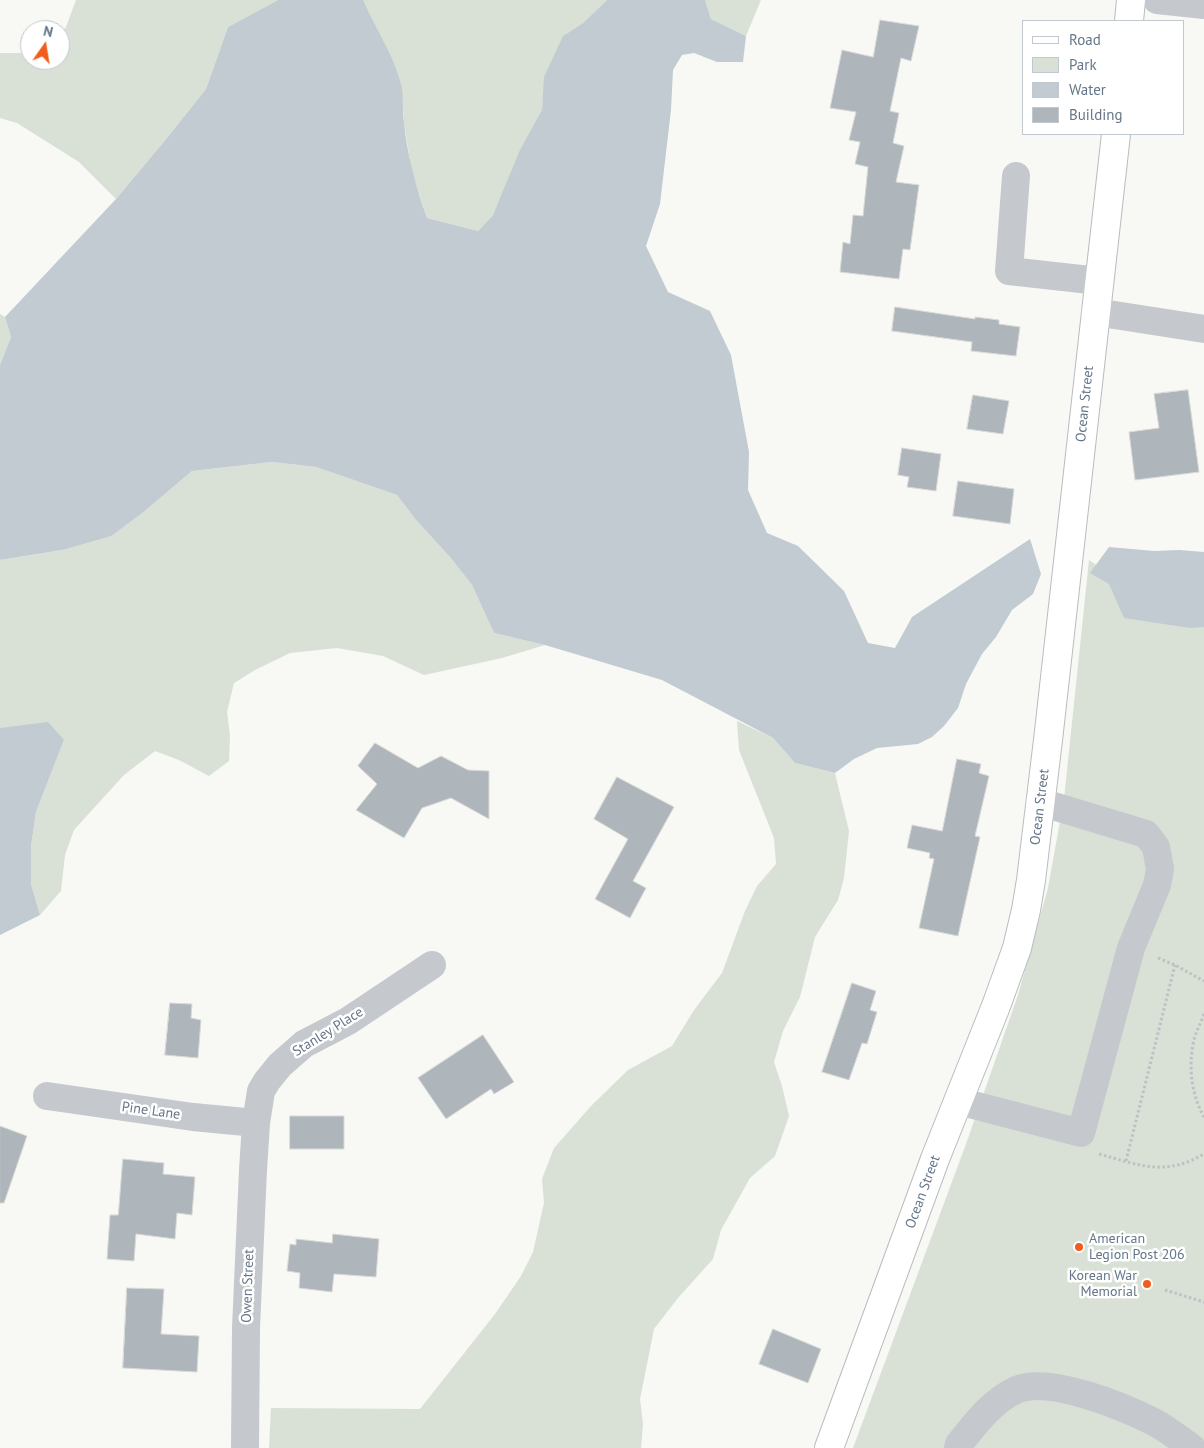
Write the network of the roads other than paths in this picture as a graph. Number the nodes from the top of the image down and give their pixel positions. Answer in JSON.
{"nodes":[{"id":1,"x":1131,"y":0,"type":"edge"},
{"id":2,"x":1157,"y":0,"type":"edge"},
{"id":3,"x":1204,"y":5,"type":"edge"},
{"id":4,"x":1129,"y":20,"type":"edge"},
{"id":5,"x":1116,"y":135,"type":"edge"},
{"id":6,"x":1016,"y":176,"type":"dead end"},
{"id":7,"x":1099,"y":281,"type":"junction"},
{"id":8,"x":1095,"y":312,"type":"junction"},
{"id":9,"x":1204,"y":329,"type":"edge"},
{"id":10,"x":1040,"y":802,"type":"junction"},
{"id":11,"x":432,"y":965,"type":"dead end"},
{"id":12,"x":47,"y":1096,"type":"dead end"},
{"id":13,"x":958,"y":1101,"type":"junction"},
{"id":14,"x":256,"y":1124,"type":"junction"},
{"id":15,"x":245,"y":1448,"type":"edge"},
{"id":16,"x":829,"y":1448,"type":"edge"},
{"id":17,"x":958,"y":1448,"type":"edge"},
{"id":18,"x":1192,"y":1448,"type":"edge"}],
"edges":[{"from":1,"to":4,"type":"main road"},
{"from":2,"to":3,"type":"street"},
{"from":5,"to":7,"type":"main road","name":"Ocean Street"},
{"from":6,"to":7,"type":"street"},
{"from":7,"to":8,"type":"main road","name":"Ocean Street"},
{"from":8,"to":9,"type":"street"},
{"from":8,"to":10,"type":"main road","name":"Ocean Street"},
{"from":10,"to":13,"type":"main road","name":"Ocean Street"},
{"from":10,"to":13,"type":"street"},
{"from":11,"to":14,"type":"street","name":"Stanley Place"},
{"from":12,"to":14,"type":"street","name":"Pine Lane"},
{"from":13,"to":16,"type":"main road","name":"Ocean Street"},
{"from":14,"to":15,"type":"street","name":"Owen Street"},
{"from":17,"to":18,"type":"street"}]}
